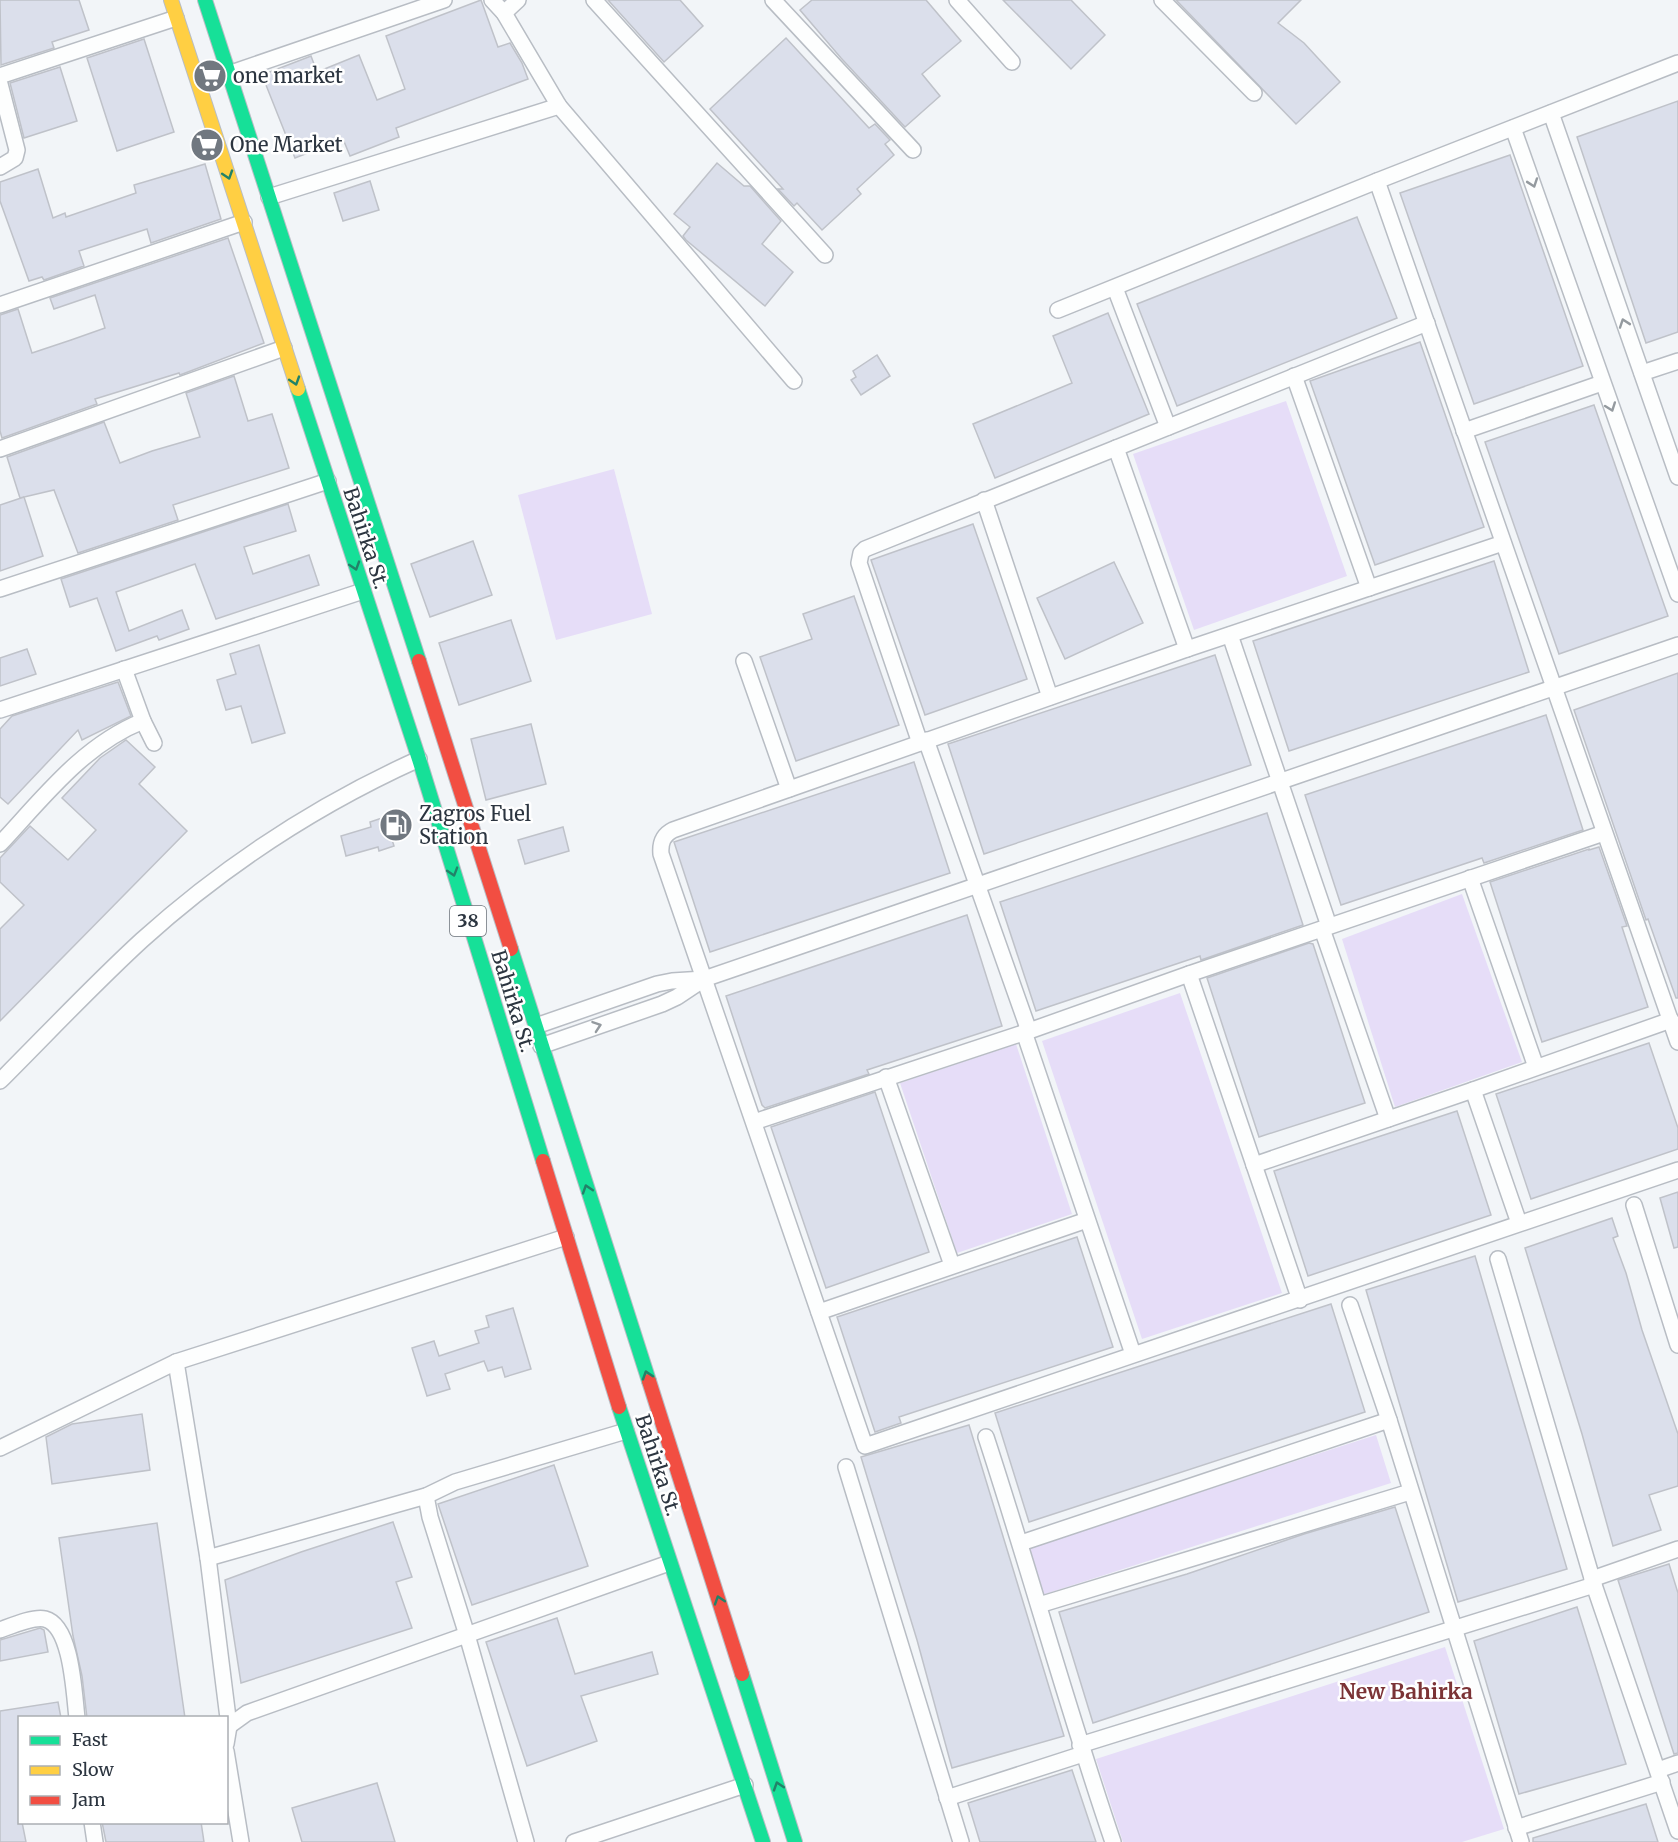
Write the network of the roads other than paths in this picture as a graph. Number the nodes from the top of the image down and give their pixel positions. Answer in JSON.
{"nodes":[{"id":1,"x":171,"y":0,"type":"edge"},
{"id":2,"x":205,"y":0,"type":"edge"},
{"id":3,"x":444,"y":0,"type":"edge"},
{"id":4,"x":492,"y":0,"type":"edge"},
{"id":5,"x":518,"y":0,"type":"edge"},
{"id":6,"x":594,"y":0,"type":"edge"},
{"id":7,"x":773,"y":0,"type":"edge"},
{"id":8,"x":957,"y":0,"type":"edge"},
{"id":9,"x":1162,"y":0,"type":"edge"},
{"id":10,"x":504,"y":13,"type":"junction"},
{"id":11,"x":176,"y":18,"type":"junction"},
{"id":12,"x":1012,"y":62,"type":"dead end"},
{"id":13,"x":1678,"y":63,"type":"edge"},
{"id":14,"x":228,"y":74,"type":"junction"},
{"id":15,"x":0,"y":76,"type":"edge"},
{"id":16,"x":0,"y":84,"type":"edge"},
{"id":17,"x":1254,"y":93,"type":"dead end"},
{"id":18,"x":559,"y":106,"type":"junction"},
{"id":19,"x":1551,"y":113,"type":"junction"},
{"id":20,"x":1513,"y":128,"type":"junction"},
{"id":21,"x":913,"y":150,"type":"dead end"},
{"id":22,"x":0,"y":166,"type":"edge"},
{"id":23,"x":1377,"y":181,"type":"junction"},
{"id":24,"x":269,"y":197,"type":"junction"},
{"id":25,"x":244,"y":222,"type":"junction"},
{"id":26,"x":825,"y":255,"type":"dead end"},
{"id":27,"x":1115,"y":288,"type":"junction"},
{"id":28,"x":0,"y":305,"type":"edge"},
{"id":29,"x":1058,"y":310,"type":"dead end"},
{"id":30,"x":1427,"y":323,"type":"junction"},
{"id":31,"x":316,"y":346,"type":"junction"},
{"id":32,"x":286,"y":352,"type":"junction"},
{"id":33,"x":1678,"y":361,"type":"edge"},
{"id":34,"x":1642,"y":373,"type":"junction"},
{"id":35,"x":1294,"y":376,"type":"junction"},
{"id":36,"x":794,"y":381,"type":"dead end"},
{"id":37,"x":1602,"y":383,"type":"junction"},
{"id":38,"x":1168,"y":427,"type":"junction"},
{"id":39,"x":1464,"y":431,"type":"junction"},
{"id":40,"x":1116,"y":448,"type":"junction"},
{"id":41,"x":0,"y":449,"type":"edge"},
{"id":42,"x":1678,"y":477,"type":"edge"},
{"id":43,"x":328,"y":481,"type":"junction"},
{"id":44,"x":984,"y":500,"type":"junction"},
{"id":45,"x":1503,"y":543,"type":"junction"},
{"id":46,"x":1369,"y":588,"type":"junction"},
{"id":47,"x":0,"y":589,"type":"edge"},
{"id":48,"x":363,"y":591,"type":"junction"},
{"id":49,"x":1678,"y":594,"type":"edge"},
{"id":50,"x":1230,"y":635,"type":"junction"},
{"id":51,"x":1678,"y":645,"type":"edge"},
{"id":52,"x":1187,"y":649,"type":"junction"},
{"id":53,"x":744,"y":661,"type":"dead end"},
{"id":54,"x":124,"y":669,"type":"junction"},
{"id":55,"x":1555,"y":687,"type":"junction"},
{"id":56,"x":1050,"y":697,"type":"junction"},
{"id":57,"x":0,"y":710,"type":"edge"},
{"id":58,"x":143,"y":721,"type":"junction"},
{"id":59,"x":923,"y":741,"type":"junction"},
{"id":60,"x":154,"y":742,"type":"dead end"},
{"id":61,"x":419,"y":759,"type":"junction"},
{"id":62,"x":1280,"y":782,"type":"junction"},
{"id":63,"x":789,"y":789,"type":"junction"},
{"id":64,"x":1604,"y":833,"type":"junction"},
{"id":65,"x":0,"y":844,"type":"edge"},
{"id":66,"x":1470,"y":878,"type":"junction"},
{"id":67,"x":979,"y":883,"type":"junction"},
{"id":68,"x":1326,"y":927,"type":"junction"},
{"id":69,"x":1189,"y":974,"type":"junction"},
{"id":70,"x":704,"y":979,"type":"junction"},
{"id":71,"x":1671,"y":1020,"type":"junction"},
{"id":72,"x":536,"y":1026,"type":"junction"},
{"id":73,"x":1027,"y":1032,"type":"junction"},
{"id":74,"x":1678,"y":1042,"type":"edge"},
{"id":75,"x":541,"y":1046,"type":"junction"},
{"id":76,"x":1536,"y":1067,"type":"junction"},
{"id":77,"x":886,"y":1077,"type":"junction"},
{"id":78,"x":0,"y":1081,"type":"edge"},
{"id":79,"x":1473,"y":1090,"type":"junction"},
{"id":80,"x":1388,"y":1119,"type":"junction"},
{"id":81,"x":754,"y":1122,"type":"junction"},
{"id":82,"x":1254,"y":1166,"type":"junction"},
{"id":83,"x":1678,"y":1170,"type":"edge"},
{"id":84,"x":1634,"y":1205,"type":"dead end"},
{"id":85,"x":1087,"y":1220,"type":"junction"},
{"id":86,"x":1519,"y":1223,"type":"junction"},
{"id":87,"x":566,"y":1237,"type":"junction"},
{"id":88,"x":1498,"y":1259,"type":"dead end"},
{"id":89,"x":952,"y":1265,"type":"junction"},
{"id":90,"x":1300,"y":1300,"type":"junction"},
{"id":91,"x":1350,"y":1305,"type":"dead end"},
{"id":92,"x":819,"y":1312,"type":"junction"},
{"id":93,"x":1678,"y":1345,"type":"edge"},
{"id":94,"x":1133,"y":1354,"type":"junction"},
{"id":95,"x":176,"y":1362,"type":"junction"},
{"id":96,"x":1389,"y":1420,"type":"junction"},
{"id":97,"x":626,"y":1431,"type":"junction"},
{"id":98,"x":986,"y":1437,"type":"dead end"},
{"id":99,"x":0,"y":1448,"type":"edge"},
{"id":100,"x":846,"y":1467,"type":"dead end"},
{"id":101,"x":1410,"y":1492,"type":"junction"},
{"id":102,"x":426,"y":1496,"type":"junction"},
{"id":103,"x":1021,"y":1543,"type":"junction"},
{"id":104,"x":1678,"y":1549,"type":"edge"},
{"id":105,"x":208,"y":1558,"type":"junction"},
{"id":106,"x":669,"y":1563,"type":"junction"},
{"id":107,"x":693,"y":1579,"type":"junction"},
{"id":108,"x":1593,"y":1582,"type":"junction"},
{"id":109,"x":1039,"y":1605,"type":"junction"},
{"id":110,"x":1454,"y":1627,"type":"junction"},
{"id":111,"x":0,"y":1630,"type":"edge"},
{"id":112,"x":467,"y":1635,"type":"junction"},
{"id":113,"x":713,"y":1639,"type":"junction"},
{"id":114,"x":77,"y":1716,"type":"edge"},
{"id":115,"x":228,"y":1716,"type":"edge"},
{"id":116,"x":228,"y":1718,"type":"edge"},
{"id":117,"x":229,"y":1726,"type":"junction"},
{"id":118,"x":228,"y":1732,"type":"edge"},
{"id":119,"x":1082,"y":1749,"type":"junction"},
{"id":120,"x":228,"y":1763,"type":"edge"},
{"id":121,"x":1678,"y":1764,"type":"edge"},
{"id":122,"x":1660,"y":1776,"type":"junction"},
{"id":123,"x":746,"y":1785,"type":"junction"},
{"id":124,"x":947,"y":1798,"type":"junction"},
{"id":125,"x":92,"y":1824,"type":"edge"},
{"id":126,"x":1678,"y":1831,"type":"edge"},
{"id":127,"x":1515,"y":1837,"type":"edge"},
{"id":128,"x":95,"y":1842,"type":"edge"},
{"id":129,"x":241,"y":1842,"type":"edge"},
{"id":130,"x":526,"y":1842,"type":"edge"},
{"id":131,"x":574,"y":1842,"type":"edge"},
{"id":132,"x":763,"y":1842,"type":"edge"},
{"id":133,"x":795,"y":1842,"type":"edge"},
{"id":134,"x":961,"y":1842,"type":"edge"},
{"id":135,"x":1113,"y":1842,"type":"edge"}],
"edges":[{"from":1,"to":11,"type":"main road","name":"Bahirka St.","number":"38"},
{"from":2,"to":14,"type":"main road","name":"Bahirka St.","number":"38"},
{"from":3,"to":14,"type":"street"},
{"from":4,"to":10,"type":"street"},
{"from":5,"to":10,"type":"street"},
{"from":6,"to":26,"type":"street"},
{"from":7,"to":21,"type":"street"},
{"from":8,"to":12,"type":"street"},
{"from":9,"to":17,"type":"street"},
{"from":10,"to":18,"type":"street"},
{"from":11,"to":15,"type":"street"},
{"from":11,"to":25,"type":"main road","name":"Bahirka St.","number":"38","one_way":true},
{"from":13,"to":19,"type":"street"},
{"from":14,"to":24,"type":"main road","name":"Bahirka St.","number":"38"},
{"from":16,"to":22,"type":"street"},
{"from":18,"to":24,"type":"street"},
{"from":18,"to":36,"type":"street"},
{"from":19,"to":20,"type":"street"},
{"from":34,"to":19,"type":"street","one_way":true},
{"from":20,"to":23,"type":"street"},
{"from":20,"to":37,"type":"street","one_way":true},
{"from":23,"to":27,"type":"street"},
{"from":23,"to":30,"type":"street"},
{"from":24,"to":31,"type":"main road","name":"Bahirka St.","number":"38"},
{"from":25,"to":28,"type":"street"},
{"from":25,"to":32,"type":"main road","name":"Bahirka St.","number":"38"},
{"from":27,"to":29,"type":"street"},
{"from":27,"to":38,"type":"street"},
{"from":30,"to":35,"type":"street"},
{"from":30,"to":39,"type":"street"},
{"from":31,"to":32,"type":"main road"},
{"from":31,"to":72,"type":"main road","name":"Bahirka St.","number":"38"},
{"from":32,"to":41,"type":"street"},
{"from":32,"to":43,"type":"main road","name":"Bahirka St.","number":"38","one_way":true},
{"from":33,"to":34,"type":"street"},
{"from":34,"to":42,"type":"street"},
{"from":35,"to":38,"type":"street"},
{"from":35,"to":46,"type":"street"},
{"from":37,"to":39,"type":"street"},
{"from":37,"to":49,"type":"street","one_way":true},
{"from":38,"to":40,"type":"street"},
{"from":39,"to":45,"type":"street"},
{"from":40,"to":44,"type":"street"},
{"from":40,"to":52,"type":"street"},
{"from":43,"to":47,"type":"street"},
{"from":43,"to":48,"type":"main road","name":"Bahirka St.","number":"38","one_way":true},
{"from":44,"to":56,"type":"street"},
{"from":44,"to":59,"type":"street"},
{"from":45,"to":46,"type":"street"},
{"from":45,"to":55,"type":"street"},
{"from":46,"to":50,"type":"street"},
{"from":48,"to":54,"type":"street"},
{"from":48,"to":61,"type":"main road","name":"Bahirka St.","number":"38"},
{"from":50,"to":52,"type":"street"},
{"from":50,"to":62,"type":"street"},
{"from":51,"to":55,"type":"street"},
{"from":52,"to":56,"type":"street"},
{"from":53,"to":63,"type":"street"},
{"from":54,"to":57,"type":"street"},
{"from":54,"to":58,"type":"street"},
{"from":55,"to":62,"type":"street"},
{"from":55,"to":64,"type":"street"},
{"from":56,"to":59,"type":"street"},
{"from":58,"to":60,"type":"street"},
{"from":58,"to":65,"type":"street"},
{"from":59,"to":63,"type":"street"},
{"from":59,"to":67,"type":"street"},
{"from":61,"to":78,"type":"street"},
{"from":61,"to":87,"type":"main road","name":"Bahirka St.","number":"38","one_way":true},
{"from":62,"to":67,"type":"street"},
{"from":62,"to":68,"type":"street"},
{"from":63,"to":70,"type":"street"},
{"from":64,"to":66,"type":"street"},
{"from":64,"to":71,"type":"street"},
{"from":66,"to":68,"type":"street"},
{"from":66,"to":76,"type":"street"},
{"from":67,"to":70,"type":"street"},
{"from":67,"to":73,"type":"street"},
{"from":68,"to":69,"type":"street"},
{"from":68,"to":80,"type":"street"},
{"from":69,"to":73,"type":"street"},
{"from":69,"to":82,"type":"street"},
{"from":70,"to":72,"type":"street"},
{"from":75,"to":70,"type":"street","one_way":true},
{"from":70,"to":81,"type":"street"},
{"from":71,"to":74,"type":"street"},
{"from":71,"to":76,"type":"street"},
{"from":72,"to":75,"type":"main road","name":"Bahirka St.","number":"38"},
{"from":73,"to":77,"type":"street"},
{"from":73,"to":85,"type":"street"},
{"from":107,"to":75,"type":"main road","name":"Bahirka St.","number":"38","one_way":true},
{"from":76,"to":79,"type":"street"},
{"from":77,"to":81,"type":"street"},
{"from":77,"to":89,"type":"street"},
{"from":79,"to":80,"type":"street"},
{"from":79,"to":86,"type":"street"},
{"from":80,"to":82,"type":"street"},
{"from":81,"to":92,"type":"street"},
{"from":82,"to":90,"type":"street"},
{"from":83,"to":86,"type":"street"},
{"from":84,"to":93,"type":"street"},
{"from":85,"to":89,"type":"street"},
{"from":85,"to":94,"type":"street"},
{"from":86,"to":90,"type":"street"},
{"from":87,"to":95,"type":"street"},
{"from":87,"to":97,"type":"main road","name":"Bahirka St.","number":"38"},
{"from":88,"to":108,"type":"street"},
{"from":89,"to":92,"type":"street"},
{"from":90,"to":94,"type":"street"},
{"from":91,"to":96,"type":"street"},
{"from":92,"to":94,"type":"street"},
{"from":95,"to":99,"type":"street"},
{"from":95,"to":105,"type":"street"},
{"from":96,"to":101,"type":"street"},
{"from":96,"to":103,"type":"street"},
{"from":97,"to":102,"type":"street"},
{"from":97,"to":106,"type":"main road","name":"Bahirka St.","number":"38"},
{"from":98,"to":103,"type":"street"},
{"from":100,"to":124,"type":"street"},
{"from":101,"to":109,"type":"street"},
{"from":101,"to":110,"type":"street"},
{"from":102,"to":105,"type":"street"},
{"from":102,"to":112,"type":"street"},
{"from":103,"to":109,"type":"street"},
{"from":104,"to":108,"type":"street"},
{"from":105,"to":115,"type":"street"},
{"from":106,"to":107,"type":"main road","name":"Bahirka St.","number":"38"},
{"from":106,"to":112,"type":"street"},
{"from":113,"to":107,"type":"main road","name":"Bahirka St.","number":"38","one_way":true},
{"from":107,"to":113,"type":"main road","name":"Bahirka St.","number":"38"},
{"from":108,"to":110,"type":"street"},
{"from":108,"to":122,"type":"street"},
{"from":109,"to":119,"type":"street"},
{"from":110,"to":119,"type":"street"},
{"from":110,"to":127,"type":"street"},
{"from":111,"to":114,"type":"street"},
{"from":112,"to":117,"type":"street"},
{"from":112,"to":130,"type":"street"},
{"from":113,"to":123,"type":"main road","name":"Bahirka St.","number":"38"},
{"from":133,"to":113,"type":"main road","name":"Bahirka St.","number":"38","one_way":true},
{"from":116,"to":117,"type":"street"},
{"from":117,"to":118,"type":"street"},
{"from":119,"to":124,"type":"street"},
{"from":119,"to":135,"type":"street"},
{"from":120,"to":129,"type":"street"},
{"from":121,"to":122,"type":"street"},
{"from":122,"to":126,"type":"street"},
{"from":122,"to":127,"type":"street"},
{"from":123,"to":131,"type":"street"},
{"from":123,"to":132,"type":"main road","name":"Bahirka St.","number":"38"},
{"from":124,"to":134,"type":"street"},
{"from":125,"to":128,"type":"street"}]}
